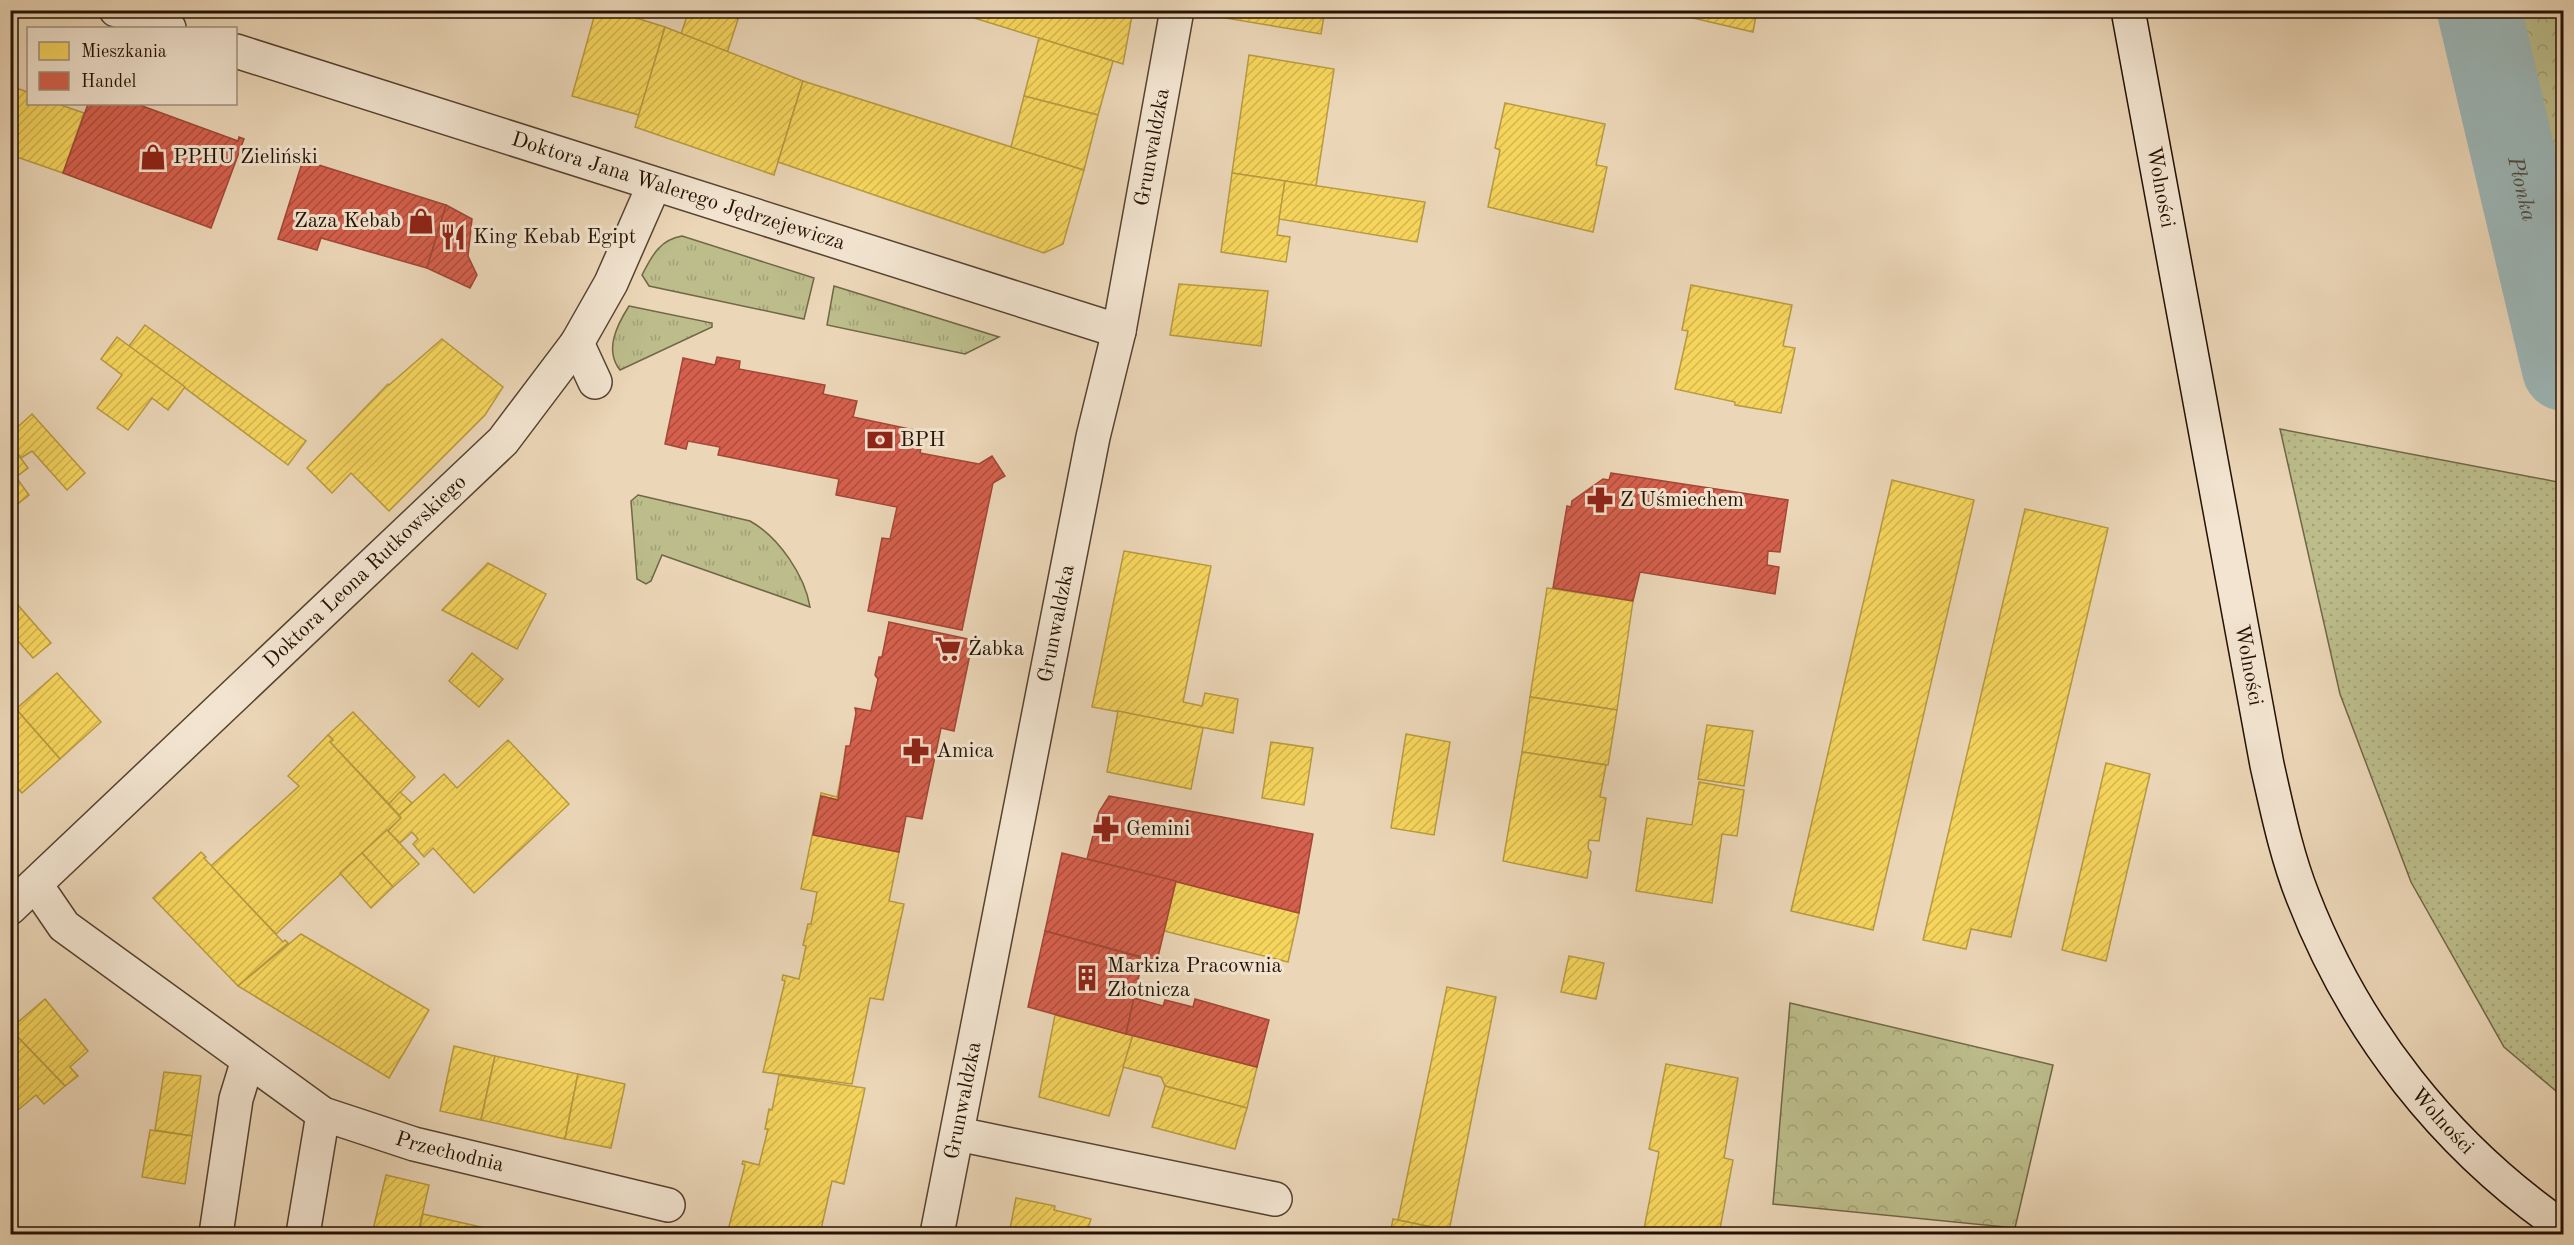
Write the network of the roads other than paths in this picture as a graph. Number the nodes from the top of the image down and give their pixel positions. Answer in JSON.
{"nodes":[{"id":1,"x":116,"y":10,"type":"edge"},
{"id":2,"x":1177,"y":10,"type":"edge"},
{"id":3,"x":2128,"y":10,"type":"edge"},
{"id":4,"x":165,"y":27,"type":"edge"},
{"id":5,"x":237,"y":51,"type":"edge"},
{"id":6,"x":654,"y":185,"type":"junction"},
{"id":7,"x":1119,"y":331,"type":"junction"},
{"id":8,"x":577,"y":343,"type":"junction"},
{"id":9,"x":596,"y":382,"type":"dead end"},
{"id":10,"x":36,"y":885,"type":"junction"},
{"id":11,"x":10,"y":908,"type":"edge"},
{"id":12,"x":248,"y":1060,"type":"junction"},
{"id":13,"x":323,"y":1114,"type":"junction"},
{"id":14,"x":958,"y":1134,"type":"junction"},
{"id":15,"x":1275,"y":1199,"type":"dead end"},
{"id":16,"x":668,"y":1205,"type":"dead end"},
{"id":17,"x":2564,"y":1228,"type":"edge"},
{"id":18,"x":216,"y":1234,"type":"edge"},
{"id":19,"x":303,"y":1234,"type":"edge"},
{"id":20,"x":937,"y":1234,"type":"edge"}],
"edges":[{"from":1,"to":4,"type":"street"},
{"from":2,"to":7,"type":"street","name":"Grunwaldzka"},
{"from":3,"to":17,"type":"street","name":"Wolności"},
{"from":5,"to":6,"type":"street","name":"Doktora Jana Walerego Jędrzejewicza"},
{"from":6,"to":7,"type":"street","name":"Doktora Jana Walerego Jędrzejewicza"},
{"from":6,"to":8,"type":"street","name":"Doktora Leona Rutkowskiego"},
{"from":7,"to":14,"type":"street","name":"Grunwaldzka"},
{"from":8,"to":9,"type":"street"},
{"from":8,"to":10,"type":"street","name":"Doktora Leona Rutkowskiego"},
{"from":10,"to":11,"type":"street","name":"Doktora Leona Rutkowskiego"},
{"from":10,"to":12,"type":"street","name":"Przechodnia"},
{"from":12,"to":13,"type":"street","name":"Przechodnia"},
{"from":12,"to":18,"type":"street"},
{"from":13,"to":16,"type":"street","name":"Przechodnia"},
{"from":13,"to":19,"type":"street"},
{"from":14,"to":15,"type":"street"},
{"from":14,"to":20,"type":"street","name":"Grunwaldzka"}]}
